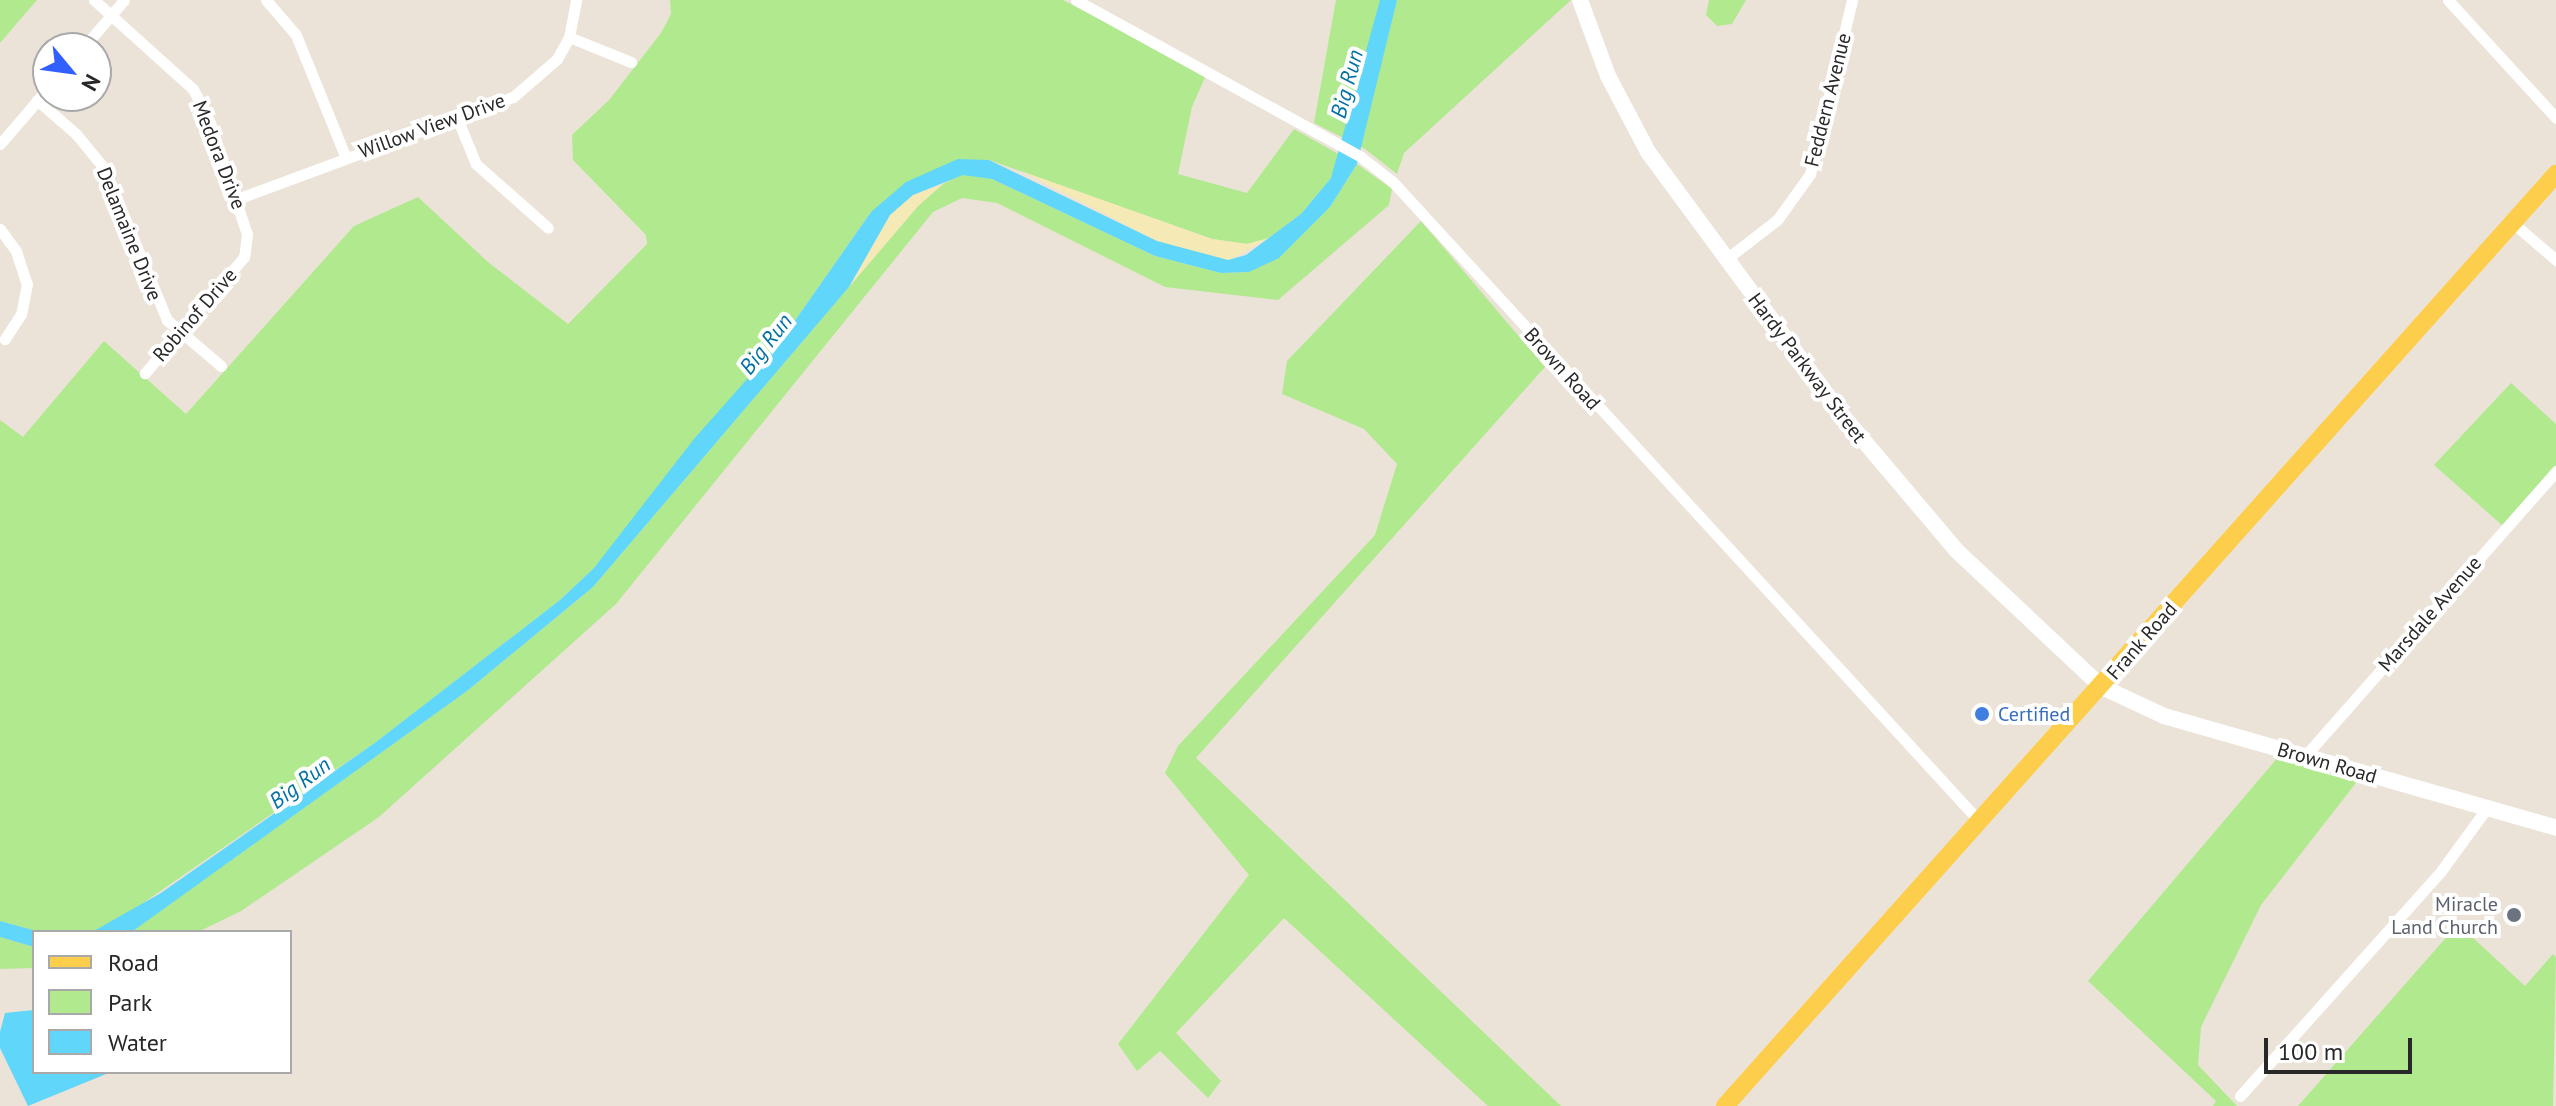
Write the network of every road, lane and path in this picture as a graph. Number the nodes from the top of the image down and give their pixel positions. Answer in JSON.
{"nodes":[{"id":1,"x":94,"y":0,"type":"edge"},
{"id":2,"x":124,"y":0,"type":"edge"},
{"id":3,"x":266,"y":0,"type":"edge"},
{"id":4,"x":576,"y":0,"type":"edge"},
{"id":5,"x":1076,"y":0,"type":"edge"},
{"id":6,"x":1580,"y":0,"type":"edge"},
{"id":7,"x":1852,"y":0,"type":"edge"},
{"id":8,"x":2448,"y":0,"type":"edge"},
{"id":9,"x":111,"y":15,"type":"junction"},
{"id":10,"x":97,"y":32,"type":"edge"},
{"id":11,"x":569,"y":37,"type":"junction"},
{"id":12,"x":631,"y":62,"type":"dead end"},
{"id":13,"x":32,"y":106,"type":"edge"},
{"id":14,"x":51,"y":112,"type":"edge"},
{"id":15,"x":457,"y":118,"type":"junction"},
{"id":16,"x":2556,"y":118,"type":"edge"},
{"id":17,"x":0,"y":144,"type":"edge"},
{"id":18,"x":346,"y":158,"type":"junction"},
{"id":19,"x":2556,"y":174,"type":"edge"},
{"id":20,"x":237,"y":199,"type":"junction"},
{"id":21,"x":2513,"y":223,"type":"junction"},
{"id":22,"x":548,"y":228,"type":"dead end"},
{"id":23,"x":0,"y":229,"type":"edge"},
{"id":24,"x":244,"y":257,"type":"joint"},
{"id":25,"x":1725,"y":260,"type":"junction"},
{"id":26,"x":2556,"y":260,"type":"edge"},
{"id":27,"x":180,"y":332,"type":"junction"},
{"id":28,"x":5,"y":339,"type":"dead end"},
{"id":29,"x":221,"y":366,"type":"dead end"},
{"id":30,"x":145,"y":373,"type":"dead end"},
{"id":31,"x":2556,"y":471,"type":"edge"},
{"id":32,"x":2102,"y":687,"type":"junction"},
{"id":33,"x":2305,"y":756,"type":"junction"},
{"id":34,"x":2487,"y":808,"type":"junction"},
{"id":35,"x":1981,"y":823,"type":"junction"},
{"id":36,"x":2556,"y":828,"type":"edge"},
{"id":37,"x":2240,"y":1096,"type":"dead end"},
{"id":38,"x":1725,"y":1106,"type":"edge"}],
"edges":[{"from":1,"to":9,"type":"street","name":"Medora Drive"},
{"from":2,"to":9,"type":"street"},
{"from":3,"to":18,"type":"street"},
{"from":4,"to":11,"type":"street","name":"Willow View Drive"},
{"from":5,"to":35,"type":"street","name":"Brown Road"},
{"from":6,"to":25,"type":"main road","name":"Hardy Parkway Street"},
{"from":7,"to":25,"type":"street","name":"Feddern Avenue"},
{"from":8,"to":16,"type":"street"},
{"from":9,"to":10,"type":"street"},
{"from":9,"to":20,"type":"street","name":"Medora Drive"},
{"from":11,"to":12,"type":"street"},
{"from":11,"to":15,"type":"street","name":"Willow View Drive"},
{"from":13,"to":17,"type":"street"},
{"from":14,"to":27,"type":"street","name":"Delamaine Drive"},
{"from":15,"to":18,"type":"street","name":"Willow View Drive"},
{"from":15,"to":22,"type":"street"},
{"from":18,"to":20,"type":"street","name":"Willow View Drive"},
{"from":19,"to":21,"type":"main road","name":"Frank Road"},
{"from":20,"to":24,"type":"street","name":"Medora Drive"},
{"from":21,"to":26,"type":"street"},
{"from":21,"to":32,"type":"main road","name":"Frank Road"},
{"from":23,"to":28,"type":"street"},
{"from":24,"to":27,"type":"street","name":"Robinof Drive"},
{"from":25,"to":32,"type":"main road","name":"Hardy Parkway Street"},
{"from":27,"to":29,"type":"street","name":"Delamaine Drive"},
{"from":27,"to":30,"type":"street","name":"Robinof Drive"},
{"from":31,"to":33,"type":"street","name":"Marsdale Avenue"},
{"from":32,"to":33,"type":"main road","name":"Brown Road"},
{"from":32,"to":35,"type":"main road","name":"Frank Road"},
{"from":33,"to":34,"type":"main road","name":"Brown Road"},
{"from":34,"to":36,"type":"main road","name":"Brown Road"},
{"from":34,"to":37,"type":"street"},
{"from":35,"to":38,"type":"main road","name":"Frank Road"}]}
